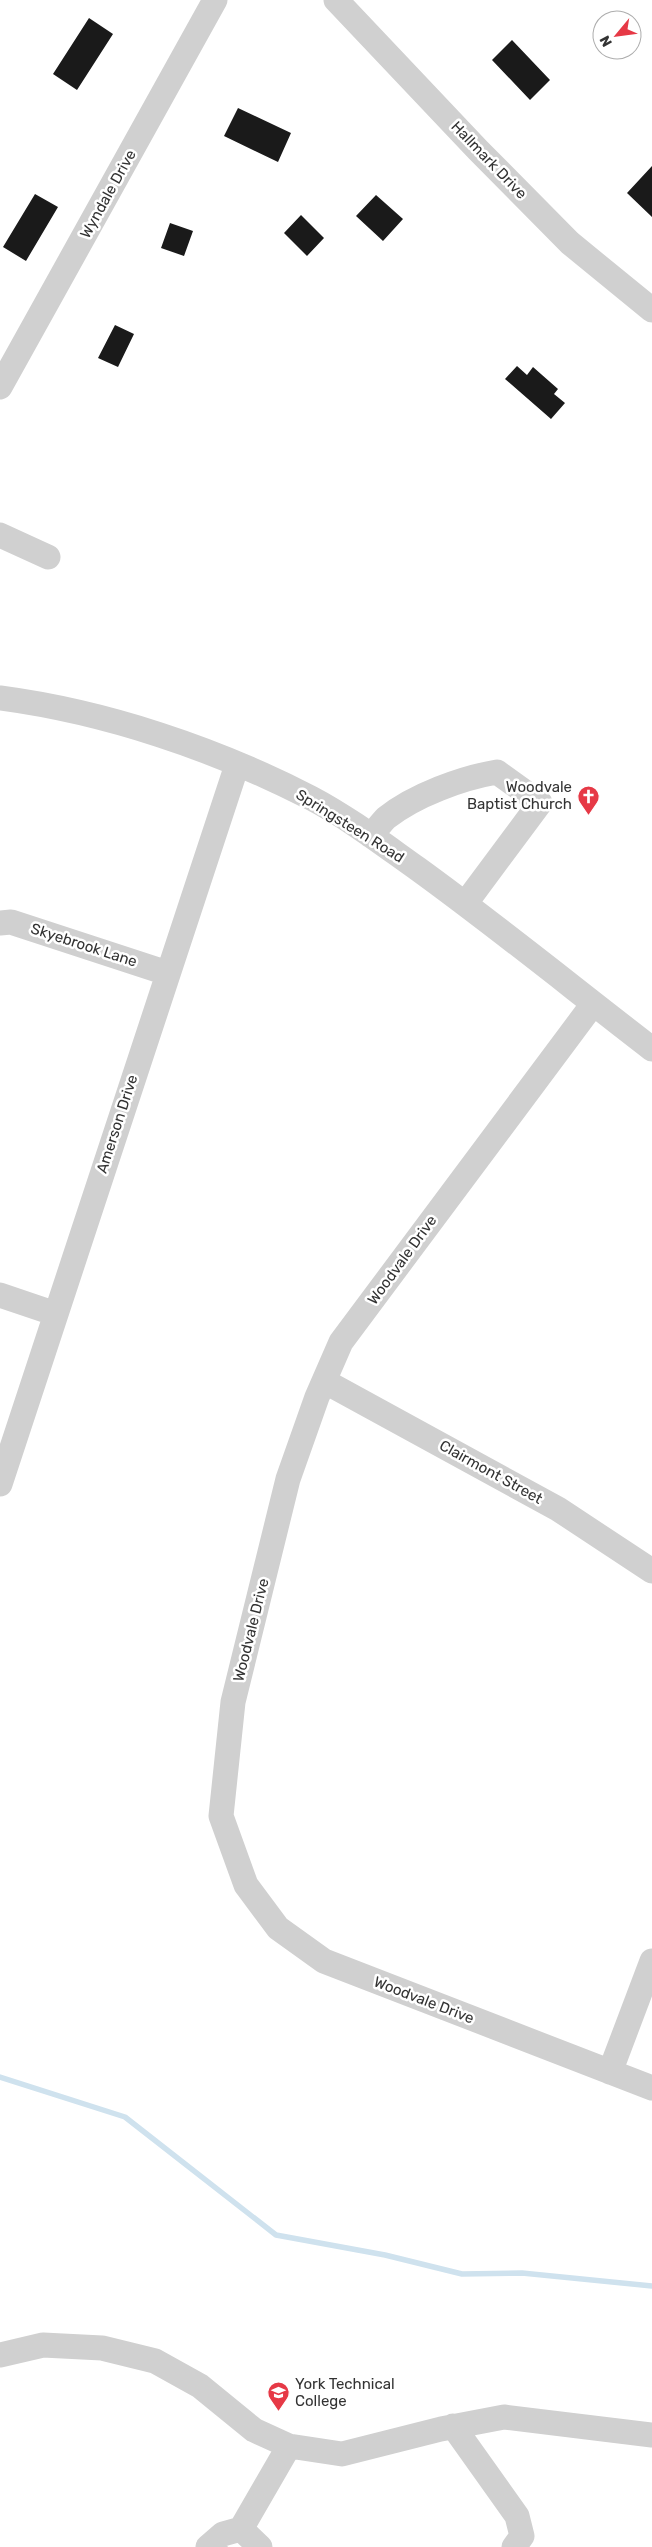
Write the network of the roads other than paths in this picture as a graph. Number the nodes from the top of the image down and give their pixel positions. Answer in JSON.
{"nodes":[{"id":1,"x":215,"y":0,"type":"edge"},
{"id":2,"x":336,"y":0,"type":"edge"},
{"id":3,"x":652,"y":310,"type":"edge"},
{"id":4,"x":0,"y":387,"type":"edge"},
{"id":5,"x":0,"y":535,"type":"edge"},
{"id":6,"x":48,"y":557,"type":"dead end"},
{"id":7,"x":0,"y":698,"type":"edge"},
{"id":8,"x":237,"y":765,"type":"junction"},
{"id":9,"x":371,"y":836,"type":"junction"},
{"id":10,"x":465,"y":904,"type":"junction"},
{"id":11,"x":0,"y":922,"type":"edge"},
{"id":12,"x":167,"y":972,"type":"junction"},
{"id":13,"x":593,"y":1004,"type":"junction"},
{"id":14,"x":652,"y":1048,"type":"edge"},
{"id":15,"x":0,"y":1295,"type":"edge"},
{"id":16,"x":56,"y":1314,"type":"junction"},
{"id":17,"x":324,"y":1381,"type":"junction"},
{"id":18,"x":0,"y":1484,"type":"edge"},
{"id":19,"x":652,"y":1571,"type":"edge"},
{"id":20,"x":652,"y":1961,"type":"edge"},
{"id":21,"x":610,"y":2072,"type":"junction"},
{"id":22,"x":652,"y":2088,"type":"edge"},
{"id":23,"x":0,"y":2355,"type":"edge"},
{"id":24,"x":453,"y":2426,"type":"junction"},
{"id":25,"x":652,"y":2435,"type":"edge"},
{"id":26,"x":290,"y":2446,"type":"junction"},
{"id":27,"x":241,"y":2528,"type":"junction"},
{"id":28,"x":208,"y":2547,"type":"edge"},
{"id":29,"x":260,"y":2547,"type":"edge"},
{"id":30,"x":514,"y":2547,"type":"edge"}],
"edges":[{"from":1,"to":4,"type":"street","name":"Wyndale Drive"},
{"from":2,"to":3,"type":"street","name":"Hallmark Drive"},
{"from":5,"to":6,"type":"street"},
{"from":7,"to":8,"type":"street","name":"Springsteen Road"},
{"from":8,"to":9,"type":"street","name":"Springsteen Road"},
{"from":8,"to":12,"type":"street","name":"Amerson Drive"},
{"from":9,"to":10,"type":"street","name":"Springsteen Road"},
{"from":9,"to":10,"type":"street"},
{"from":10,"to":13,"type":"street","name":"Springsteen Road"},
{"from":11,"to":12,"type":"street","name":"Skyebrook Lane"},
{"from":12,"to":16,"type":"street","name":"Amerson Drive"},
{"from":13,"to":14,"type":"street","name":"Springsteen Road"},
{"from":13,"to":17,"type":"street","name":"Woodvale Drive"},
{"from":15,"to":16,"type":"street"},
{"from":16,"to":18,"type":"street","name":"Amerson Drive"},
{"from":17,"to":19,"type":"street","name":"Clairmont Street"},
{"from":17,"to":21,"type":"street","name":"Woodvale Drive"},
{"from":20,"to":21,"type":"street"},
{"from":21,"to":22,"type":"street","name":"Woodvale Drive"},
{"from":23,"to":26,"type":"street"},
{"from":24,"to":25,"type":"street"},
{"from":24,"to":26,"type":"street"},
{"from":24,"to":30,"type":"street"},
{"from":26,"to":27,"type":"street"},
{"from":27,"to":28,"type":"street"},
{"from":27,"to":29,"type":"street"}]}
